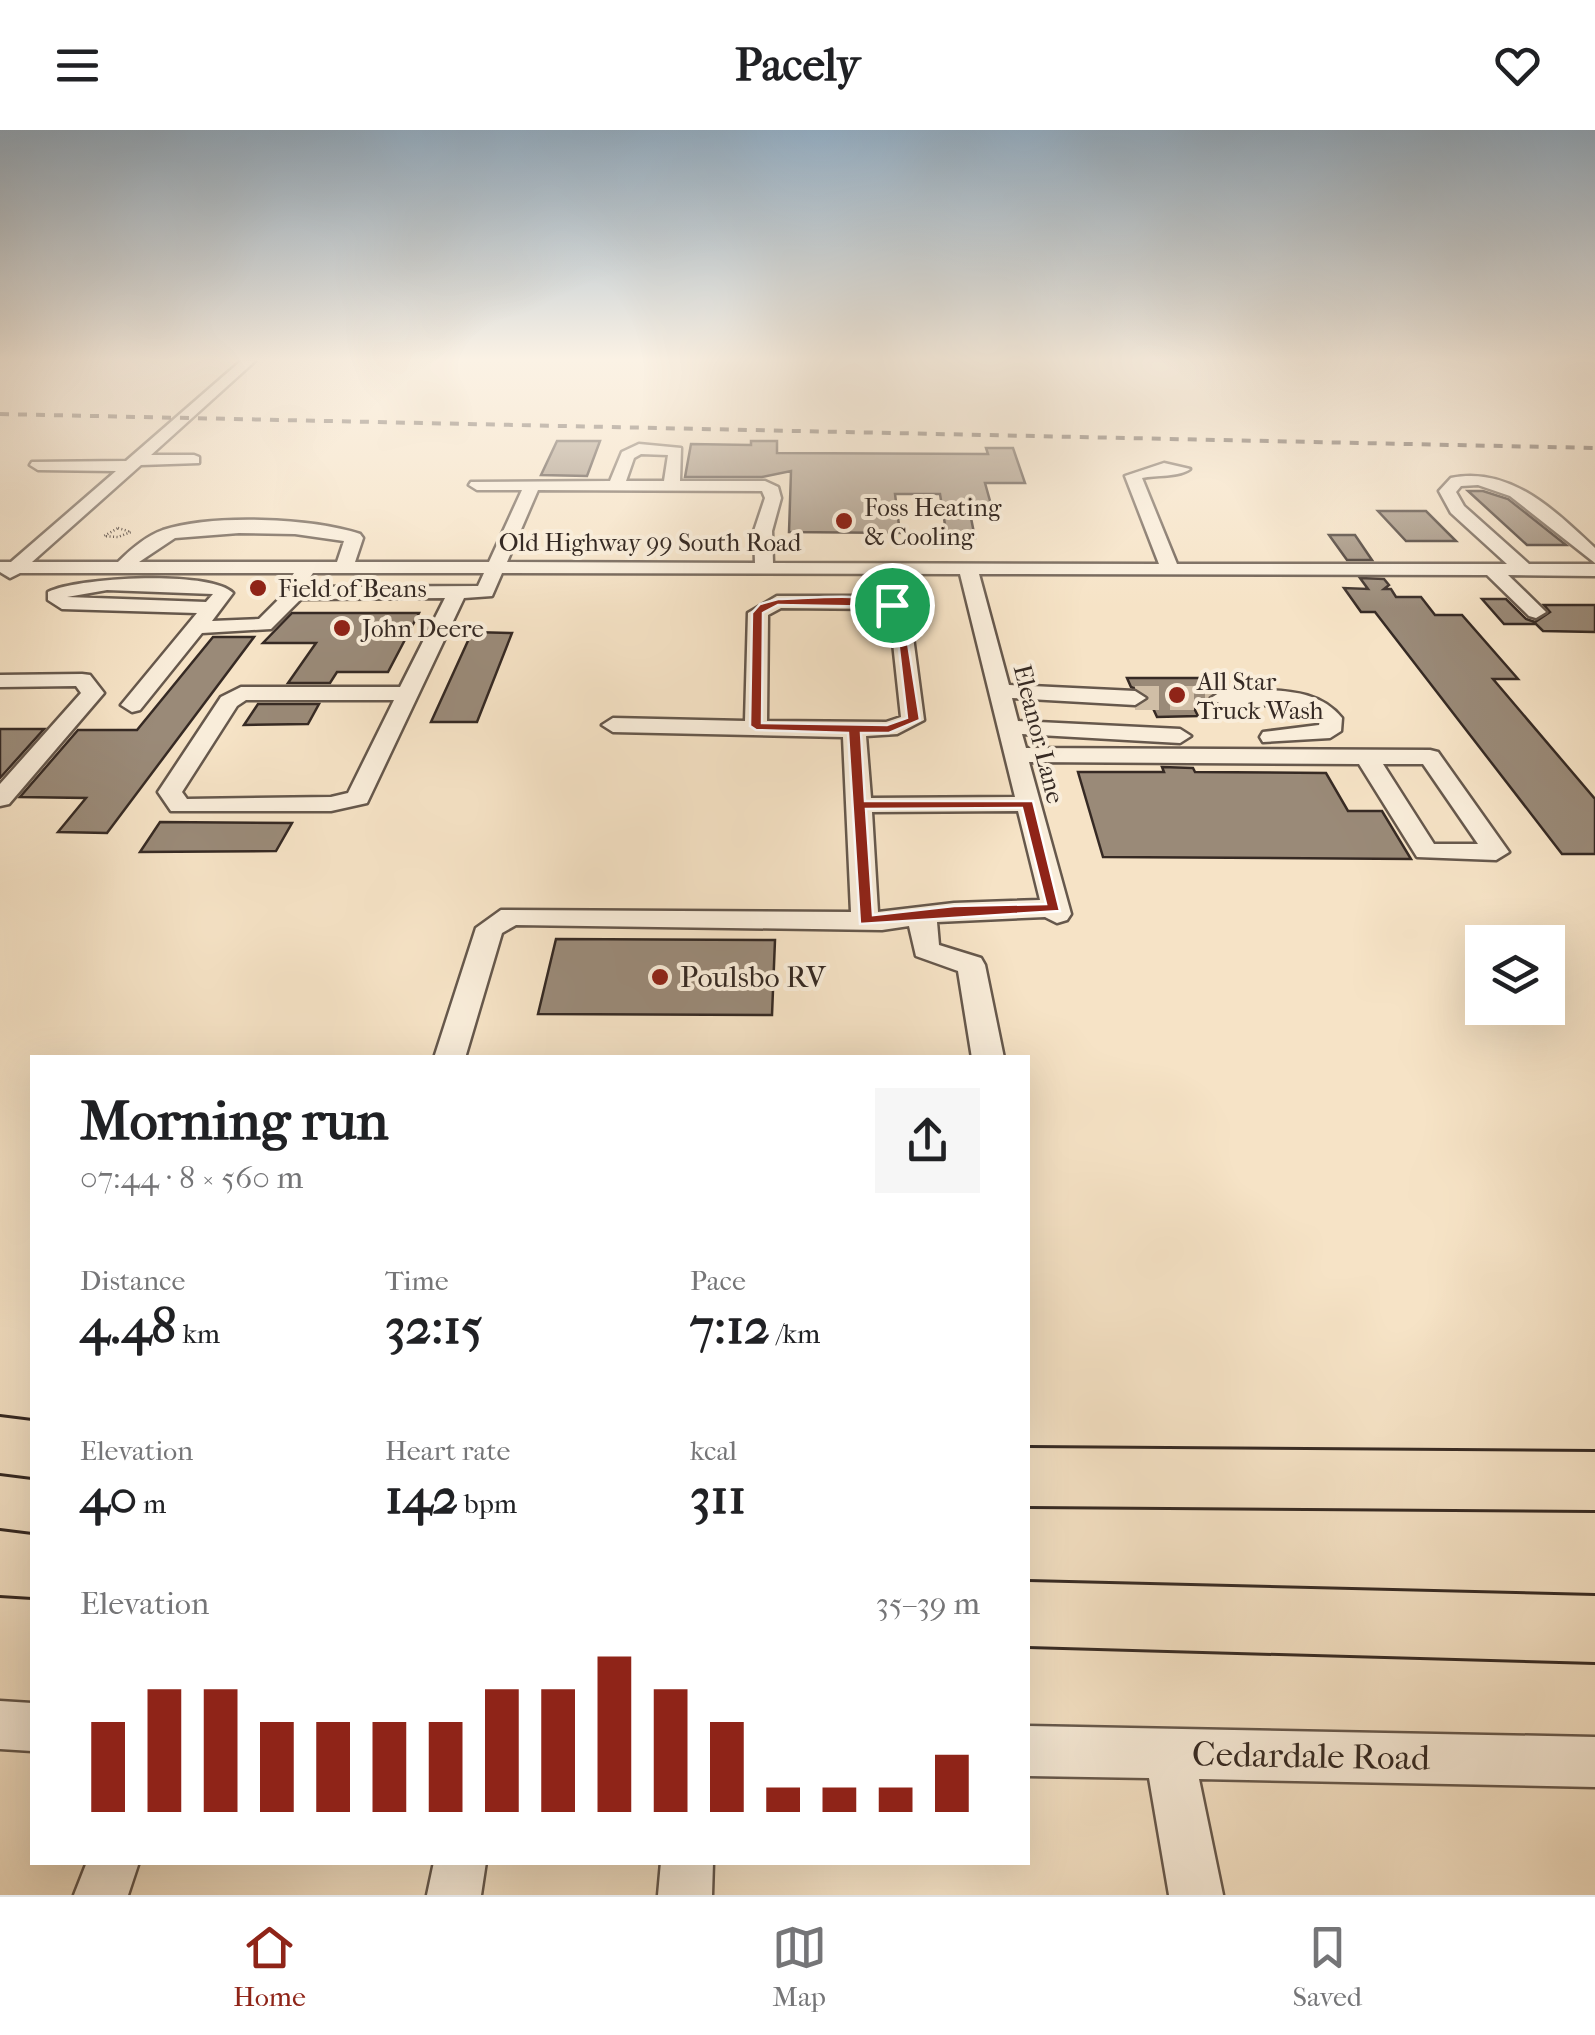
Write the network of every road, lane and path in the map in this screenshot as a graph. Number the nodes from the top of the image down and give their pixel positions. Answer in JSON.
{"nodes":[{"id":1,"x":156,"y":443,"type":"edge"},
{"id":2,"x":194,"y":460,"type":"dead end"},
{"id":3,"x":134,"y":463,"type":"junction"},
{"id":4,"x":38,"y":466,"type":"dead end"},
{"id":5,"x":1182,"y":469,"type":"dead end"},
{"id":6,"x":477,"y":485,"type":"dead end"},
{"id":7,"x":532,"y":485,"type":"junction"},
{"id":8,"x":616,"y":485,"type":"junction"},
{"id":9,"x":671,"y":485,"type":"junction"},
{"id":10,"x":1595,"y":558,"type":"edge"},
{"id":11,"x":125,"y":565,"type":"junction"},
{"id":12,"x":8,"y":566,"type":"edge"},
{"id":13,"x":309,"y":566,"type":"junction"},
{"id":14,"x":345,"y":566,"type":"junction"},
{"id":15,"x":494,"y":567,"type":"junction"},
{"id":16,"x":764,"y":568,"type":"junction"},
{"id":17,"x":968,"y":568,"type":"junction"},
{"id":18,"x":1170,"y":569,"type":"junction"},
{"id":19,"x":1492,"y":570,"type":"junction"},
{"id":20,"x":1524,"y":570,"type":"junction"},
{"id":21,"x":1595,"y":570,"type":"edge"},
{"id":22,"x":0,"y":580,"type":"edge"},
{"id":23,"x":296,"y":594,"type":"junction"},
{"id":24,"x":456,"y":594,"type":"junction"},
{"id":25,"x":211,"y":608,"type":"junction"},
{"id":26,"x":1536,"y":612,"type":"dead end"},
{"id":27,"x":196,"y":626,"type":"junction"},
{"id":28,"x":0,"y":681,"type":"edge"},
{"id":29,"x":999,"y":691,"type":"junction"},
{"id":30,"x":408,"y":694,"type":"junction"},
{"id":31,"x":1135,"y":698,"type":"tunnel mouth"},
{"id":32,"x":1222,"y":698,"type":"tunnel mouth"},
{"id":33,"x":132,"y":704,"type":"dead end"},
{"id":34,"x":613,"y":725,"type":"dead end"},
{"id":35,"x":756,"y":726,"type":"junction"},
{"id":36,"x":1008,"y":727,"type":"junction"},
{"id":37,"x":854,"y":730,"type":"junction"},
{"id":38,"x":1016,"y":755,"type":"junction"},
{"id":39,"x":1367,"y":757,"type":"junction"},
{"id":40,"x":0,"y":798,"type":"edge"},
{"id":41,"x":1028,"y":804,"type":"junction"},
{"id":42,"x":859,"y":805,"type":"junction"},
{"id":43,"x":922,"y":915,"type":"junction"},
{"id":44,"x":866,"y":920,"type":"junction"},
{"id":45,"x":450,"y":1055,"type":"edge"},
{"id":46,"x":987,"y":1055,"type":"edge"},
{"id":47,"x":0,"y":1444,"type":"edge"},
{"id":48,"x":30,"y":1449,"type":"edge"},
{"id":49,"x":1030,"y":1477,"type":"edge"},
{"id":50,"x":1595,"y":1481,"type":"edge"},
{"id":51,"x":0,"y":1563,"type":"edge"},
{"id":52,"x":30,"y":1566,"type":"edge"},
{"id":53,"x":1030,"y":1614,"type":"edge"},
{"id":54,"x":1595,"y":1629,"type":"edge"},
{"id":55,"x":0,"y":1725,"type":"edge"},
{"id":56,"x":30,"y":1727,"type":"edge"},
{"id":57,"x":1030,"y":1751,"type":"edge"},
{"id":58,"x":1169,"y":1754,"type":"junction"},
{"id":59,"x":1595,"y":1762,"type":"edge"},
{"id":60,"x":113,"y":1865,"type":"edge"},
{"id":61,"x":459,"y":1865,"type":"edge"},
{"id":62,"x":687,"y":1865,"type":"edge"},
{"id":63,"x":101,"y":1895,"type":"edge"},
{"id":64,"x":454,"y":1895,"type":"edge"},
{"id":65,"x":685,"y":1895,"type":"edge"},
{"id":66,"x":1196,"y":1895,"type":"edge"}],
"edges":[{"from":1,"to":3,"type":"street"},
{"from":2,"to":3,"type":"street"},
{"from":3,"to":4,"type":"street"},
{"from":3,"to":12,"type":"street"},
{"from":5,"to":18,"type":"street"},
{"from":6,"to":7,"type":"street"},
{"from":7,"to":8,"type":"street"},
{"from":7,"to":15,"type":"street"},
{"from":8,"to":9,"type":"street"},
{"from":8,"to":9,"type":"street"},
{"from":9,"to":16,"type":"street"},
{"from":10,"to":20,"type":"street"},
{"from":11,"to":12,"type":"street","name":"Old Highway 99 South Road"},
{"from":11,"to":13,"type":"street","name":"Old Highway 99 South Road"},
{"from":11,"to":14,"type":"street"},
{"from":12,"to":22,"type":"street"},
{"from":13,"to":14,"type":"street","name":"Old Highway 99 South Road"},
{"from":13,"to":23,"type":"street"},
{"from":14,"to":15,"type":"street","name":"Old Highway 99 South Road"},
{"from":15,"to":16,"type":"street","name":"Old Highway 99 South Road"},
{"from":15,"to":24,"type":"street"},
{"from":16,"to":17,"type":"street","name":"Old Highway 99 South Road"},
{"from":17,"to":18,"type":"street","name":"Old Highway 99 South Road"},
{"from":17,"to":29,"type":"street","name":"Eleanor Lane"},
{"from":18,"to":19,"type":"street","name":"Old Highway 99 South Road"},
{"from":19,"to":20,"type":"street","name":"Old Highway 99 South Road"},
{"from":19,"to":26,"type":"street"},
{"from":20,"to":21,"type":"street","name":"Old Highway 99 South Road"},
{"from":23,"to":24,"type":"street"},
{"from":23,"to":27,"type":"street"},
{"from":24,"to":30,"type":"street"},
{"from":25,"to":25,"type":"street"},
{"from":25,"to":27,"type":"street"},
{"from":27,"to":33,"type":"street"},
{"from":28,"to":40,"type":"street"},
{"from":29,"to":31,"type":"street"},
{"from":29,"to":36,"type":"street","name":"Eleanor Lane"},
{"from":30,"to":30,"type":"street"},
{"from":32,"to":36,"type":"street"},
{"from":34,"to":35,"type":"street"},
{"from":35,"to":37,"type":"street"},
{"from":35,"to":37,"type":"street"},
{"from":36,"to":38,"type":"street","name":"Eleanor Lane"},
{"from":37,"to":42,"type":"street"},
{"from":38,"to":39,"type":"street"},
{"from":38,"to":41,"type":"street","name":"Eleanor Lane"},
{"from":39,"to":39,"type":"street"},
{"from":41,"to":42,"type":"street"},
{"from":41,"to":43,"type":"street","name":"Eleanor Lane"},
{"from":42,"to":44,"type":"street"},
{"from":43,"to":44,"type":"street"},
{"from":43,"to":46,"type":"street"},
{"from":44,"to":45,"type":"street"},
{"from":47,"to":48,"type":"highway"},
{"from":49,"to":50,"type":"highway"},
{"from":51,"to":52,"type":"highway"},
{"from":53,"to":54,"type":"highway"},
{"from":55,"to":56,"type":"street"},
{"from":57,"to":58,"type":"street","name":"Cedardale Road"},
{"from":58,"to":59,"type":"street","name":"Cedardale Road"},
{"from":58,"to":66,"type":"street"},
{"from":60,"to":63,"type":"street"},
{"from":61,"to":64,"type":"street"},
{"from":62,"to":65,"type":"street"}]}
